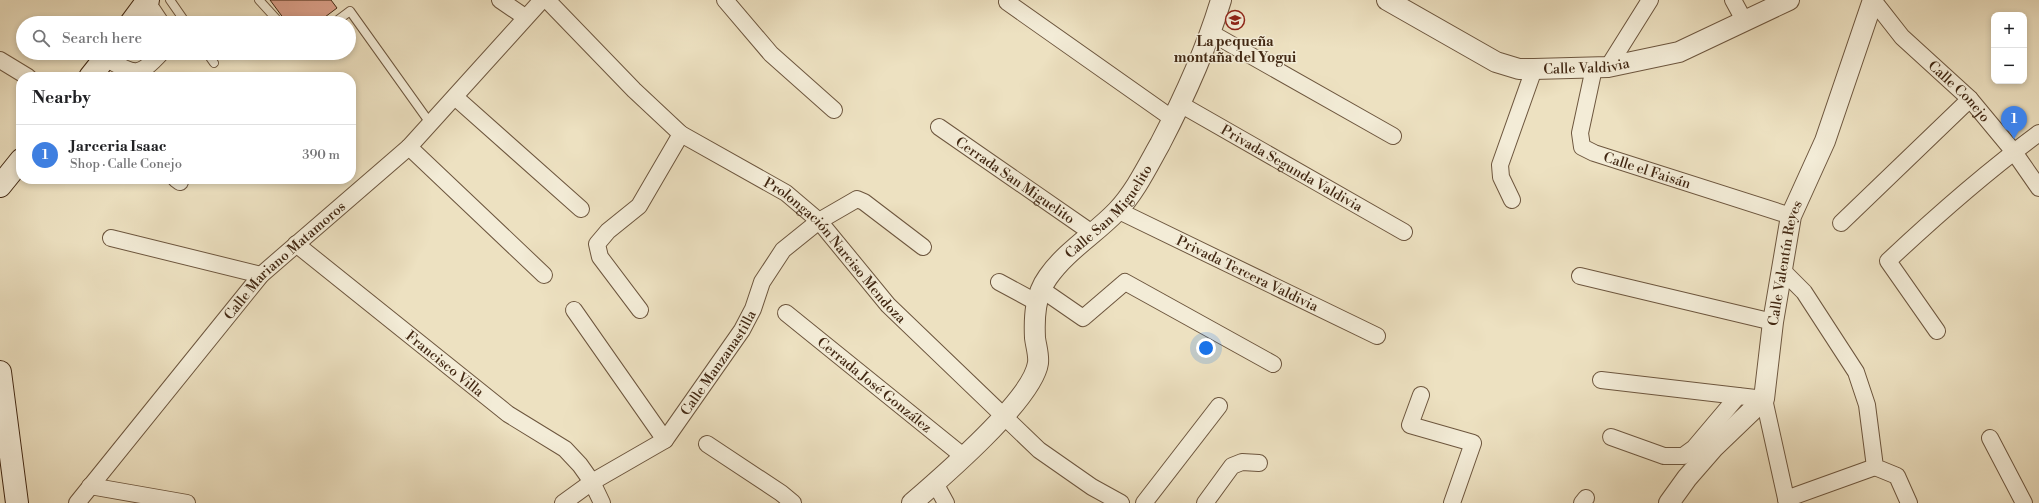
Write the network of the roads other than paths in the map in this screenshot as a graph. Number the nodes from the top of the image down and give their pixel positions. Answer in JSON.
{"nodes":[{"id":1,"x":170,"y":0,"type":"edge"},
{"id":2,"x":259,"y":0,"type":"edge"},
{"id":3,"x":500,"y":0,"type":"edge"},
{"id":4,"x":542,"y":0,"type":"edge"},
{"id":5,"x":547,"y":0,"type":"edge"},
{"id":6,"x":724,"y":0,"type":"edge"},
{"id":7,"x":1221,"y":0,"type":"edge"},
{"id":8,"x":1387,"y":0,"type":"edge"},
{"id":9,"x":1650,"y":0,"type":"edge"},
{"id":10,"x":1733,"y":0,"type":"edge"},
{"id":11,"x":1789,"y":0,"type":"edge"},
{"id":12,"x":1873,"y":0,"type":"edge"},
{"id":13,"x":147,"y":1,"type":"edge"},
{"id":14,"x":1007,"y":2,"type":"dead end"},
{"id":15,"x":136,"y":16,"type":"edge"},
{"id":16,"x":157,"y":16,"type":"edge"},
{"id":17,"x":181,"y":16,"type":"edge"},
{"id":18,"x":274,"y":16,"type":"edge"},
{"id":19,"x":343,"y":16,"type":"edge"},
{"id":20,"x":354,"y":16,"type":"edge"},
{"id":21,"x":525,"y":17,"type":"junction"},
{"id":22,"x":356,"y":19,"type":"edge"},
{"id":23,"x":1745,"y":22,"type":"junction"},
{"id":24,"x":1211,"y":32,"type":"junction"},
{"id":25,"x":0,"y":60,"type":"edge"},
{"id":26,"x":103,"y":60,"type":"edge"},
{"id":27,"x":114,"y":60,"type":"edge"},
{"id":28,"x":155,"y":60,"type":"edge"},
{"id":29,"x":212,"y":60,"type":"edge"},
{"id":30,"x":214,"y":63,"type":"dead end"},
{"id":31,"x":1601,"y":68,"type":"junction"},
{"id":32,"x":1534,"y":69,"type":"junction"},
{"id":33,"x":20,"y":72,"type":"edge"},
{"id":34,"x":94,"y":72,"type":"edge"},
{"id":35,"x":138,"y":72,"type":"edge"},
{"id":36,"x":138,"y":72,"type":"edge"},
{"id":37,"x":455,"y":97,"type":"junction"},
{"id":38,"x":1970,"y":99,"type":"junction"},
{"id":39,"x":834,"y":110,"type":"dead end"},
{"id":40,"x":1176,"y":111,"type":"junction"},
{"id":41,"x":430,"y":123,"type":"junction"},
{"id":42,"x":939,"y":127,"type":"dead end"},
{"id":43,"x":681,"y":134,"type":"junction"},
{"id":44,"x":2039,"y":134,"type":"edge"},
{"id":45,"x":1393,"y":136,"type":"dead end"},
{"id":46,"x":409,"y":147,"type":"junction"},
{"id":47,"x":2014,"y":152,"type":"junction"},
{"id":48,"x":2039,"y":188,"type":"edge"},
{"id":49,"x":1512,"y":200,"type":"dead end"},
{"id":50,"x":581,"y":209,"type":"dead end"},
{"id":51,"x":1117,"y":210,"type":"junction"},
{"id":52,"x":1791,"y":216,"type":"junction"},
{"id":53,"x":819,"y":221,"type":"junction"},
{"id":54,"x":1841,"y":223,"type":"dead end"},
{"id":55,"x":1404,"y":232,"type":"dead end"},
{"id":56,"x":1092,"y":233,"type":"junction"},
{"id":57,"x":111,"y":238,"type":"dead end"},
{"id":58,"x":296,"y":244,"type":"junction"},
{"id":59,"x":923,"y":247,"type":"dead end"},
{"id":60,"x":1783,"y":270,"type":"junction"},
{"id":61,"x":261,"y":275,"type":"junction"},
{"id":62,"x":544,"y":275,"type":"dead end"},
{"id":63,"x":1580,"y":276,"type":"dead end"},
{"id":64,"x":999,"y":282,"type":"dead end"},
{"id":65,"x":1038,"y":296,"type":"junction"},
{"id":66,"x":574,"y":310,"type":"dead end"},
{"id":67,"x":640,"y":310,"type":"dead end"},
{"id":68,"x":786,"y":313,"type":"dead end"},
{"id":69,"x":1773,"y":322,"type":"junction"},
{"id":70,"x":1937,"y":331,"type":"dead end"},
{"id":71,"x":1377,"y":336,"type":"dead end"},
{"id":72,"x":1274,"y":364,"type":"dead end"},
{"id":73,"x":0,"y":372,"type":"edge"},
{"id":74,"x":1601,"y":380,"type":"dead end"},
{"id":75,"x":1421,"y":395,"type":"dead end"},
{"id":76,"x":1738,"y":396,"type":"junction"},
{"id":77,"x":1764,"y":399,"type":"junction"},
{"id":78,"x":1219,"y":406,"type":"dead end"},
{"id":79,"x":1004,"y":417,"type":"junction"},
{"id":80,"x":1611,"y":437,"type":"dead end"},
{"id":81,"x":1990,"y":438,"type":"dead end"},
{"id":82,"x":665,"y":440,"type":"junction"},
{"id":83,"x":707,"y":444,"type":"dead end"},
{"id":84,"x":963,"y":456,"type":"junction"},
{"id":85,"x":1259,"y":463,"type":"dead end"},
{"id":86,"x":1875,"y":467,"type":"junction"},
{"id":87,"x":592,"y":482,"type":"junction"},
{"id":88,"x":935,"y":483,"type":"junction"},
{"id":89,"x":90,"y":486,"type":"junction"},
{"id":90,"x":1787,"y":501,"type":"edge"},
{"id":91,"x":1671,"y":502,"type":"edge"},
{"id":92,"x":17,"y":503,"type":"edge"},
{"id":93,"x":77,"y":503,"type":"edge"},
{"id":94,"x":187,"y":503,"type":"edge"},
{"id":95,"x":563,"y":503,"type":"edge"},
{"id":96,"x":602,"y":503,"type":"edge"},
{"id":97,"x":793,"y":503,"type":"edge"},
{"id":98,"x":912,"y":503,"type":"edge"},
{"id":99,"x":946,"y":503,"type":"edge"},
{"id":100,"x":1121,"y":503,"type":"edge"},
{"id":101,"x":1144,"y":503,"type":"edge"},
{"id":102,"x":1205,"y":503,"type":"edge"},
{"id":103,"x":1452,"y":503,"type":"edge"},
{"id":104,"x":1909,"y":503,"type":"edge"},
{"id":105,"x":2024,"y":503,"type":"edge"}],
"edges":[{"from":1,"to":17,"type":"lane"},
{"from":2,"to":18,"type":"lane"},
{"from":3,"to":21,"type":"street"},
{"from":4,"to":21,"type":"street","name":"Calle Mariano Matamoros"},
{"from":5,"to":43,"type":"street","name":"Prolongación Narciso Mendoza"},
{"from":6,"to":39,"type":"street"},
{"from":7,"to":24,"type":"street","name":"Calle San Miguelito"},
{"from":8,"to":32,"type":"street","name":"Calle Valdivia"},
{"from":9,"to":31,"type":"street"},
{"from":10,"to":23,"type":"street"},
{"from":11,"to":23,"type":"street","name":"Calle Valdivia"},
{"from":12,"to":38,"type":"street","name":"Calle Conejo"},
{"from":12,"to":52,"type":"street","name":"Calle Valentín Reyes"},
{"from":13,"to":15,"type":"main road"},
{"from":13,"to":16,"type":"street"},
{"from":14,"to":40,"type":"street","name":"Privada Segunda Valdivia"},
{"from":19,"to":20,"type":"lane"},
{"from":21,"to":37,"type":"street","name":"Calle Mariano Matamoros"},
{"from":22,"to":41,"type":"lane"},
{"from":23,"to":31,"type":"street","name":"Calle Valdivia"},
{"from":24,"to":40,"type":"street","name":"Calle San Miguelito"},
{"from":24,"to":45,"type":"street"},
{"from":25,"to":33,"type":"street"},
{"from":26,"to":34,"type":"main road"},
{"from":27,"to":35,"type":"street"},
{"from":28,"to":36,"type":"street"},
{"from":29,"to":30,"type":"lane"},
{"from":31,"to":32,"type":"street","name":"Calle Valdivia"},
{"from":31,"to":52,"type":"street","name":"Calle el Faisán"},
{"from":32,"to":49,"type":"street"},
{"from":37,"to":41,"type":"street","name":"Calle Mariano Matamoros"},
{"from":37,"to":50,"type":"street"},
{"from":38,"to":47,"type":"street","name":"Calle Conejo"},
{"from":38,"to":54,"type":"street"},
{"from":40,"to":51,"type":"street","name":"Calle San Miguelito"},
{"from":40,"to":55,"type":"street","name":"Privada Segunda Valdivia"},
{"from":41,"to":46,"type":"street","name":"Calle Mariano Matamoros"},
{"from":42,"to":56,"type":"street","name":"Cerrada San Miguelito"},
{"from":43,"to":53,"type":"street","name":"Prolongación Narciso Mendoza"},
{"from":43,"to":67,"type":"street"},
{"from":44,"to":47,"type":"street"},
{"from":46,"to":58,"type":"street","name":"Calle Mariano Matamoros"},
{"from":46,"to":62,"type":"street"},
{"from":47,"to":48,"type":"street","name":"Calle Conejo"},
{"from":47,"to":70,"type":"street"},
{"from":51,"to":56,"type":"street","name":"Calle San Miguelito"},
{"from":51,"to":71,"type":"street","name":"Privada Tercera Valdivia"},
{"from":52,"to":60,"type":"street","name":"Calle Valentín Reyes"},
{"from":53,"to":59,"type":"street","name":"Calle Manzanastilla"},
{"from":53,"to":79,"type":"street","name":"Prolongación Narciso Mendoza"},
{"from":53,"to":82,"type":"street","name":"Calle Manzanastilla"},
{"from":56,"to":65,"type":"street","name":"Calle San Miguelito"},
{"from":57,"to":61,"type":"street"},
{"from":58,"to":61,"type":"street","name":"Calle Mariano Matamoros"},
{"from":58,"to":87,"type":"street","name":"Francisco Villa"},
{"from":60,"to":69,"type":"street","name":"Calle Valentín Reyes"},
{"from":60,"to":86,"type":"street"},
{"from":61,"to":89,"type":"street","name":"Calle Mariano Matamoros"},
{"from":63,"to":69,"type":"street"},
{"from":64,"to":65,"type":"street"},
{"from":65,"to":72,"type":"street"},
{"from":65,"to":79,"type":"street"},
{"from":66,"to":82,"type":"street"},
{"from":68,"to":84,"type":"street","name":"Cerrada José González"},
{"from":69,"to":77,"type":"street","name":"Calle Valentín Reyes"},
{"from":73,"to":92,"type":"main road"},
{"from":74,"to":76,"type":"street"},
{"from":75,"to":103,"type":"street"},
{"from":76,"to":77,"type":"street"},
{"from":76,"to":80,"type":"street"},
{"from":77,"to":90,"type":"street"},
{"from":77,"to":91,"type":"street"},
{"from":78,"to":101,"type":"street"},
{"from":79,"to":84,"type":"street"},
{"from":79,"to":100,"type":"street","name":"Prolongación Narciso Mendoza"},
{"from":81,"to":105,"type":"street"},
{"from":82,"to":87,"type":"street","name":"Calle Manzanastilla"},
{"from":83,"to":97,"type":"street"},
{"from":84,"to":88,"type":"street"},
{"from":85,"to":102,"type":"street"},
{"from":86,"to":90,"type":"street"},
{"from":86,"to":104,"type":"street"},
{"from":87,"to":95,"type":"street","name":"Calle Manzanastilla"},
{"from":87,"to":96,"type":"street","name":"Francisco Villa"},
{"from":88,"to":98,"type":"street"},
{"from":88,"to":99,"type":"street"},
{"from":89,"to":93,"type":"street","name":"Calle Mariano Matamoros"},
{"from":89,"to":94,"type":"street"}]}
